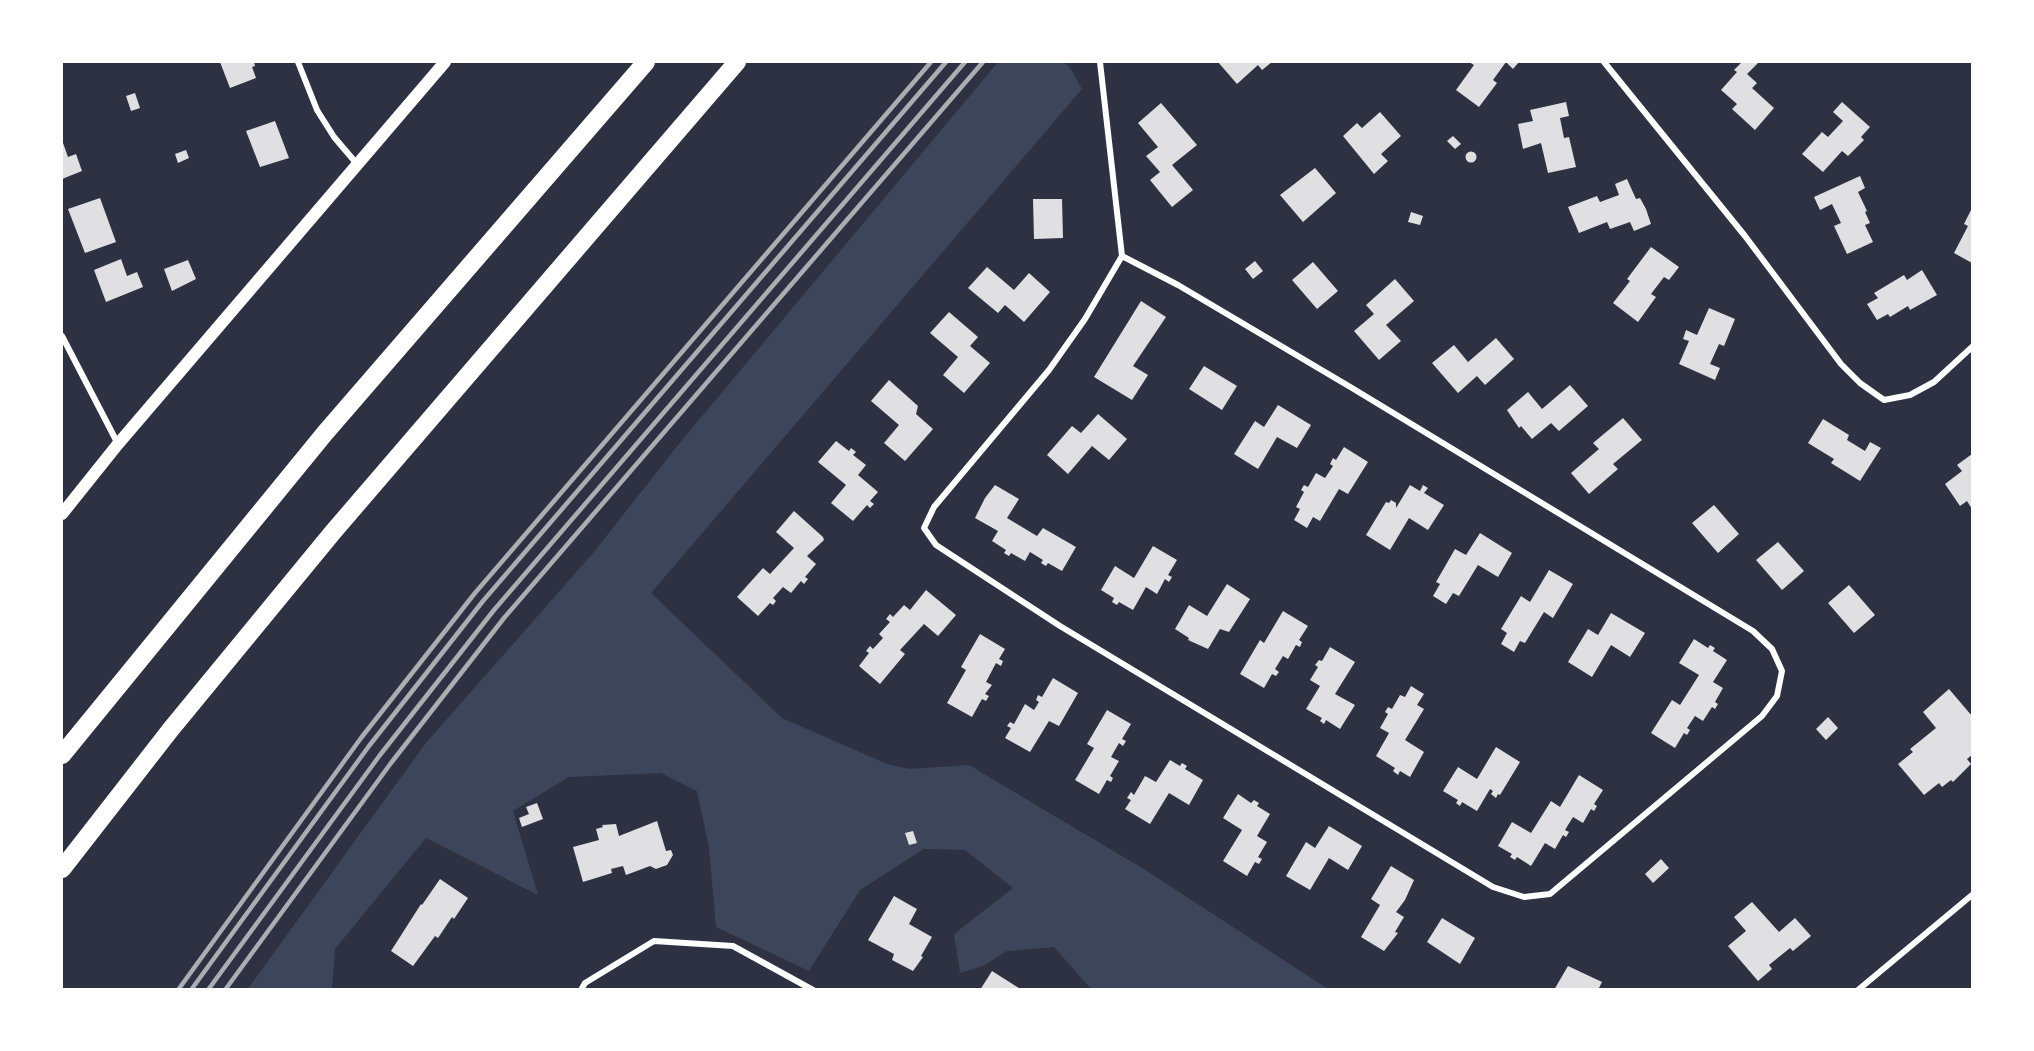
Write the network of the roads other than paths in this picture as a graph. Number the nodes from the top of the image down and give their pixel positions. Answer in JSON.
{"nodes":[{"id":1,"x":298,"y":62,"type":"edge"},
{"id":2,"x":445,"y":62,"type":"edge"},
{"id":3,"x":646,"y":62,"type":"edge"},
{"id":4,"x":737,"y":62,"type":"edge"},
{"id":5,"x":1100,"y":62,"type":"edge"},
{"id":6,"x":1604,"y":62,"type":"edge"},
{"id":7,"x":357,"y":164,"type":"junction"},
{"id":8,"x":1122,"y":256,"type":"junction"},
{"id":9,"x":62,"y":336,"type":"edge"},
{"id":10,"x":1972,"y":347,"type":"edge"},
{"id":11,"x":118,"y":444,"type":"junction"},
{"id":12,"x":62,"y":514,"type":"edge"},
{"id":13,"x":62,"y":755,"type":"edge"},
{"id":14,"x":62,"y":869,"type":"edge"},
{"id":15,"x":1972,"y":896,"type":"edge"},
{"id":16,"x":581,"y":990,"type":"edge"},
{"id":17,"x":813,"y":990,"type":"edge"},
{"id":18,"x":1858,"y":990,"type":"edge"}],
"edges":[{"from":1,"to":7,"type":"street"},
{"from":2,"to":7,"type":"main road"},
{"from":3,"to":13,"type":"highway"},
{"from":4,"to":14,"type":"highway"},
{"from":5,"to":8,"type":"street"},
{"from":6,"to":10,"type":"street"},
{"from":7,"to":11,"type":"main road"},
{"from":8,"to":8,"type":"street"},
{"from":9,"to":11,"type":"street"},
{"from":11,"to":12,"type":"main road"},
{"from":15,"to":18,"type":"street"},
{"from":16,"to":17,"type":"street"}]}
